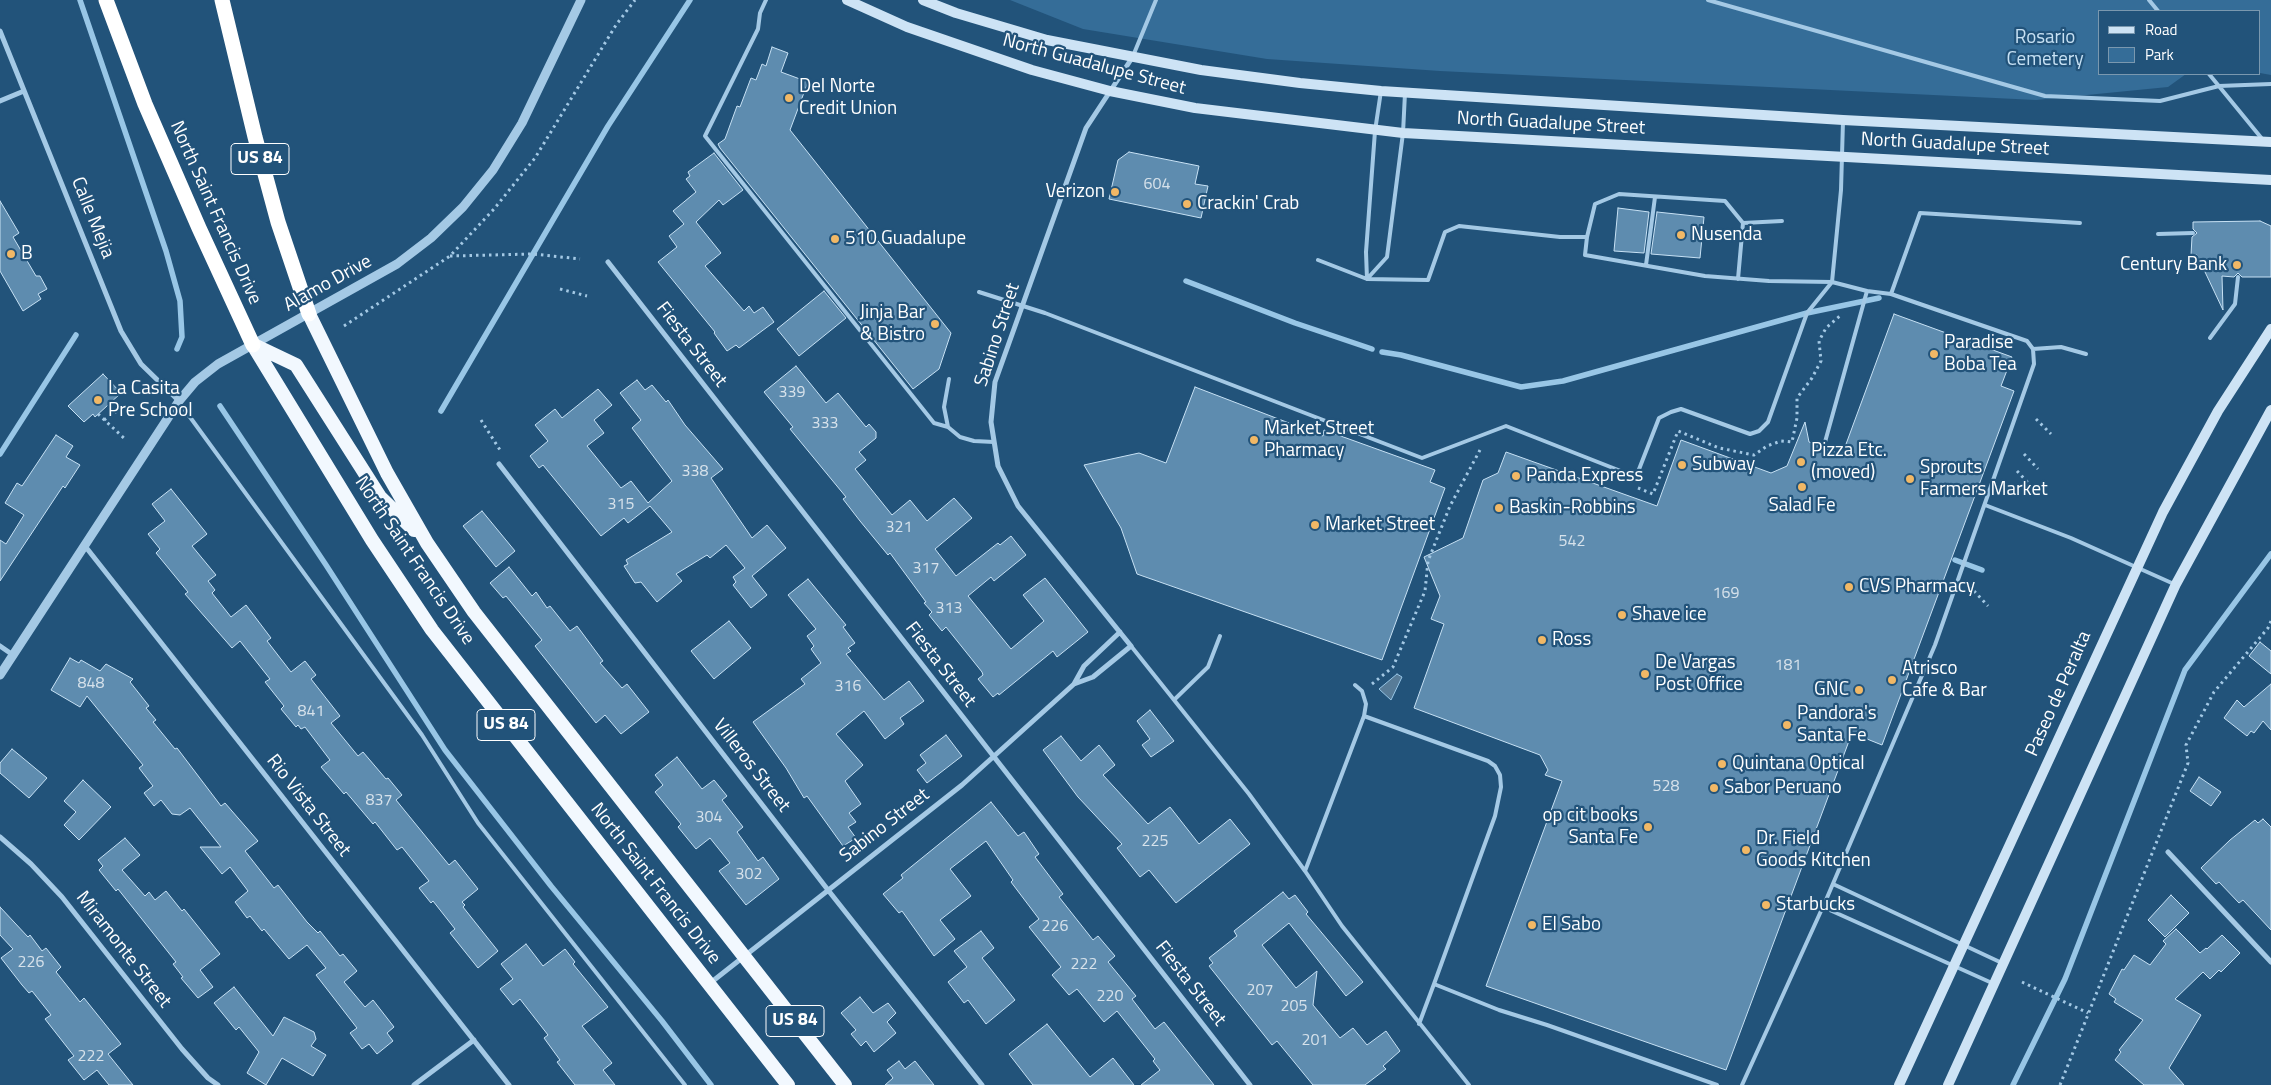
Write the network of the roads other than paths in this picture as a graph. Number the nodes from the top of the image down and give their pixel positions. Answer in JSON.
{"nodes":[{"id":1,"x":106,"y":0,"type":"edge"},
{"id":2,"x":222,"y":0,"type":"edge"},
{"id":3,"x":581,"y":0,"type":"edge"},
{"id":4,"x":766,"y":0,"type":"edge"},
{"id":5,"x":847,"y":0,"type":"edge"},
{"id":6,"x":923,"y":0,"type":"edge"},
{"id":7,"x":1156,"y":0,"type":"edge"},
{"id":8,"x":1708,"y":0,"type":"edge"},
{"id":9,"x":2149,"y":0,"type":"edge"},
{"id":10,"x":2157,"y":10,"type":"edge"},
{"id":11,"x":0,"y":31,"type":"edge"},
{"id":12,"x":1132,"y":58,"type":"junction"},
{"id":13,"x":2210,"y":75,"type":"edge"},
{"id":14,"x":2271,"y":84,"type":"edge"},
{"id":15,"x":2219,"y":86,"type":"junction"},
{"id":16,"x":24,"y":91,"type":"junction"},
{"id":17,"x":1110,"y":91,"type":"junction"},
{"id":18,"x":1381,"y":91,"type":"junction"},
{"id":19,"x":1405,"y":93,"type":"junction"},
{"id":20,"x":0,"y":101,"type":"edge"},
{"id":21,"x":1843,"y":120,"type":"junction"},
{"id":22,"x":1375,"y":131,"type":"junction"},
{"id":23,"x":1403,"y":133,"type":"junction"},
{"id":24,"x":2268,"y":142,"type":"edge"},
{"id":25,"x":1842,"y":156,"type":"junction"},
{"id":26,"x":2266,"y":179,"type":"edge"},
{"id":27,"x":2271,"y":185,"type":"edge"},
{"id":28,"x":1655,"y":197,"type":"junction"},
{"id":29,"x":1782,"y":221,"type":"dead end"},
{"id":30,"x":1743,"y":223,"type":"junction"},
{"id":31,"x":2080,"y":223,"type":"dead end"},
{"id":32,"x":2193,"y":232,"type":"dead end"},
{"id":33,"x":2158,"y":234,"type":"dead end"},
{"id":34,"x":1587,"y":237,"type":"junction"},
{"id":35,"x":1318,"y":260,"type":"dead end"},
{"id":36,"x":608,"y":262,"type":"dead end"},
{"id":37,"x":1646,"y":265,"type":"junction"},
{"id":38,"x":2238,"y":277,"type":"dead end"},
{"id":39,"x":1367,"y":279,"type":"junction"},
{"id":40,"x":1738,"y":279,"type":"junction"},
{"id":41,"x":1832,"y":282,"type":"junction"},
{"id":42,"x":1867,"y":291,"type":"junction"},
{"id":43,"x":980,"y":292,"type":"dead end"},
{"id":44,"x":1891,"y":294,"type":"junction"},
{"id":45,"x":1022,"y":305,"type":"junction"},
{"id":46,"x":309,"y":314,"type":"junction"},
{"id":47,"x":2271,"y":329,"type":"edge"},
{"id":48,"x":2210,"y":338,"type":"dead end"},
{"id":49,"x":253,"y":345,"type":"junction"},
{"id":50,"x":2033,"y":349,"type":"junction"},
{"id":51,"x":2086,"y":354,"type":"dead end"},
{"id":52,"x":949,"y":379,"type":"dead end"},
{"id":53,"x":179,"y":401,"type":"junction"},
{"id":54,"x":2271,"y":410,"type":"edge"},
{"id":55,"x":948,"y":427,"type":"junction"},
{"id":56,"x":994,"y":442,"type":"junction"},
{"id":57,"x":1825,"y":442,"type":"dead end"},
{"id":58,"x":499,"y":464,"type":"dead end"},
{"id":59,"x":1985,"y":504,"type":"junction"},
{"id":60,"x":427,"y":543,"type":"junction"},
{"id":61,"x":85,"y":546,"type":"junction"},
{"id":62,"x":2137,"y":567,"type":"junction"},
{"id":63,"x":2176,"y":584,"type":"junction"},
{"id":64,"x":1120,"y":632,"type":"junction"},
{"id":65,"x":1220,"y":636,"type":"dead end"},
{"id":66,"x":0,"y":646,"type":"edge"},
{"id":67,"x":1131,"y":646,"type":"junction"},
{"id":68,"x":13,"y":655,"type":"junction"},
{"id":69,"x":0,"y":675,"type":"edge"},
{"id":70,"x":1074,"y":684,"type":"junction"},
{"id":71,"x":1355,"y":685,"type":"dead end"},
{"id":72,"x":1174,"y":699,"type":"junction"},
{"id":73,"x":1364,"y":716,"type":"junction"},
{"id":74,"x":994,"y":758,"type":"junction"},
{"id":75,"x":0,"y":837,"type":"edge"},
{"id":76,"x":2168,"y":852,"type":"dead end"},
{"id":77,"x":1305,"y":871,"type":"junction"},
{"id":78,"x":1833,"y":884,"type":"junction"},
{"id":79,"x":828,"y":890,"type":"junction"},
{"id":80,"x":1823,"y":907,"type":"junction"},
{"id":81,"x":1964,"y":945,"type":"junction"},
{"id":82,"x":744,"y":956,"type":"junction"},
{"id":83,"x":2271,"y":962,"type":"edge"},
{"id":84,"x":2004,"y":964,"type":"junction"},
{"id":85,"x":1955,"y":966,"type":"junction"},
{"id":86,"x":709,"y":984,"type":"junction"},
{"id":87,"x":1434,"y":984,"type":"junction"},
{"id":88,"x":1994,"y":984,"type":"junction"},
{"id":89,"x":1418,"y":1024,"type":"junction"},
{"id":90,"x":474,"y":1040,"type":"junction"},
{"id":91,"x":218,"y":1085,"type":"edge"},
{"id":92,"x":414,"y":1085,"type":"edge"},
{"id":93,"x":509,"y":1085,"type":"edge"},
{"id":94,"x":685,"y":1085,"type":"edge"},
{"id":95,"x":788,"y":1085,"type":"edge"},
{"id":96,"x":845,"y":1085,"type":"edge"},
{"id":97,"x":982,"y":1085,"type":"edge"},
{"id":98,"x":1250,"y":1085,"type":"edge"},
{"id":99,"x":1469,"y":1085,"type":"edge"},
{"id":100,"x":1717,"y":1085,"type":"edge"},
{"id":101,"x":1742,"y":1085,"type":"edge"},
{"id":102,"x":1899,"y":1085,"type":"edge"},
{"id":103,"x":1948,"y":1085,"type":"edge"}],
"edges":[{"from":1,"to":49,"type":"highway","name":"North Saint Francis Drive","number":"US 84"},
{"from":2,"to":46,"type":"highway","name":"North Saint Francis Drive","number":"US 84"},
{"from":3,"to":46,"type":"street","name":"Alamo Drive"},
{"from":4,"to":55,"type":"lane"},
{"from":5,"to":17,"type":"main road","name":"North Guadalupe Street"},
{"from":6,"to":12,"type":"main road","name":"North Guadalupe Street"},
{"from":7,"to":12,"type":"lane"},
{"from":8,"to":15,"type":"lane"},
{"from":9,"to":10,"type":"lane"},
{"from":11,"to":16,"type":"street","name":"Calle Mejia"},
{"from":12,"to":17,"type":"street","name":"Sabino Street"},
{"from":12,"to":18,"type":"main road","name":"North Guadalupe Street"},
{"from":13,"to":15,"type":"lane"},
{"from":14,"to":15,"type":"lane"},
{"from":15,"to":24,"type":"lane"},
{"from":16,"to":20,"type":"street"},
{"from":16,"to":53,"type":"street","name":"Calle Mejia"},
{"from":17,"to":22,"type":"main road","name":"North Guadalupe Street"},
{"from":17,"to":45,"type":"street","name":"Sabino Street"},
{"from":18,"to":19,"type":"main road","name":"North Guadalupe Street"},
{"from":18,"to":22,"type":"lane"},
{"from":19,"to":21,"type":"main road","name":"North Guadalupe Street"},
{"from":19,"to":23,"type":"lane"},
{"from":21,"to":24,"type":"main road","name":"North Guadalupe Street"},
{"from":21,"to":25,"type":"lane"},
{"from":22,"to":23,"type":"main road","name":"North Guadalupe Street"},
{"from":22,"to":39,"type":"lane"},
{"from":23,"to":25,"type":"main road","name":"North Guadalupe Street"},
{"from":23,"to":39,"type":"lane"},
{"from":25,"to":26,"type":"main road","name":"North Guadalupe Street"},
{"from":25,"to":41,"type":"lane"},
{"from":26,"to":27,"type":"main road"},
{"from":28,"to":30,"type":"lane"},
{"from":28,"to":34,"type":"lane"},
{"from":28,"to":37,"type":"lane"},
{"from":29,"to":30,"type":"lane"},
{"from":30,"to":40,"type":"lane"},
{"from":31,"to":44,"type":"lane"},
{"from":32,"to":33,"type":"lane"},
{"from":34,"to":37,"type":"lane"},
{"from":34,"to":39,"type":"lane"},
{"from":35,"to":39,"type":"lane"},
{"from":36,"to":74,"type":"street","name":"Fiesta Street"},
{"from":37,"to":40,"type":"lane"},
{"from":38,"to":48,"type":"lane"},
{"from":40,"to":41,"type":"lane"},
{"from":41,"to":42,"type":"lane"},
{"from":41,"to":45,"type":"lane"},
{"from":42,"to":44,"type":"lane"},
{"from":42,"to":57,"type":"lane"},
{"from":43,"to":45,"type":"lane"},
{"from":44,"to":50,"type":"lane"},
{"from":45,"to":56,"type":"street","name":"Sabino Street"},
{"from":46,"to":49,"type":"street","name":"Alamo Drive"},
{"from":46,"to":60,"type":"highway","name":"North Saint Francis Drive","number":"US 84"},
{"from":47,"to":62,"type":"main road","name":"Paseo de Peralta"},
{"from":49,"to":53,"type":"street","name":"Alamo Drive"},
{"from":49,"to":60,"type":"highway"},
{"from":49,"to":86,"type":"highway","name":"North Saint Francis Drive","number":"US 84"},
{"from":50,"to":51,"type":"lane"},
{"from":50,"to":59,"type":"lane"},
{"from":52,"to":55,"type":"lane"},
{"from":53,"to":61,"type":"street","name":"Alamo Drive"},
{"from":53,"to":94,"type":"lane"},
{"from":54,"to":63,"type":"main road"},
{"from":55,"to":56,"type":"lane"},
{"from":56,"to":64,"type":"street","name":"Sabino Street"},
{"from":58,"to":79,"type":"street","name":"Villeros Street"},
{"from":59,"to":62,"type":"lane"},
{"from":59,"to":78,"type":"lane"},
{"from":60,"to":82,"type":"highway","name":"North Saint Francis Drive","number":"US 84"},
{"from":61,"to":68,"type":"street","name":"Alamo Drive"},
{"from":61,"to":90,"type":"street","name":"Rio Vista Street"},
{"from":62,"to":63,"type":"lane"},
{"from":62,"to":81,"type":"main road","name":"Paseo de Peralta"},
{"from":63,"to":84,"type":"main road"},
{"from":64,"to":67,"type":"street","name":"Sabino Street"},
{"from":64,"to":70,"type":"street","name":"Sabino Street"},
{"from":65,"to":72,"type":"lane"},
{"from":66,"to":68,"type":"street"},
{"from":67,"to":70,"type":"street","name":"Sabino Street"},
{"from":67,"to":72,"type":"lane"},
{"from":68,"to":69,"type":"street","name":"Alamo Drive"},
{"from":70,"to":74,"type":"street","name":"Sabino Street"},
{"from":71,"to":73,"type":"lane"},
{"from":72,"to":77,"type":"lane"},
{"from":73,"to":77,"type":"lane"},
{"from":73,"to":87,"type":"lane"},
{"from":74,"to":79,"type":"street","name":"Sabino Street"},
{"from":74,"to":98,"type":"street","name":"Fiesta Street"},
{"from":75,"to":91,"type":"street","name":"Miramonte Street"},
{"from":76,"to":83,"type":"street"},
{"from":77,"to":89,"type":"lane"},
{"from":78,"to":80,"type":"lane"},
{"from":78,"to":81,"type":"lane"},
{"from":79,"to":82,"type":"street","name":"Sabino Street"},
{"from":79,"to":97,"type":"street","name":"Villeros Street"},
{"from":80,"to":85,"type":"lane"},
{"from":80,"to":101,"type":"lane"},
{"from":81,"to":84,"type":"lane"},
{"from":81,"to":85,"type":"main road","name":"Paseo de Peralta"},
{"from":82,"to":86,"type":"street","name":"Sabino Street"},
{"from":82,"to":96,"type":"highway","name":"North Saint Francis Drive","number":"US 84"},
{"from":84,"to":88,"type":"main road"},
{"from":85,"to":88,"type":"lane"},
{"from":85,"to":102,"type":"main road","name":"Paseo de Peralta"},
{"from":86,"to":95,"type":"highway","name":"North Saint Francis Drive","number":"US 84"},
{"from":87,"to":89,"type":"lane"},
{"from":87,"to":100,"type":"lane"},
{"from":88,"to":103,"type":"main road"},
{"from":89,"to":99,"type":"lane"},
{"from":90,"to":92,"type":"street"},
{"from":90,"to":93,"type":"street","name":"Rio Vista Street"}]}
